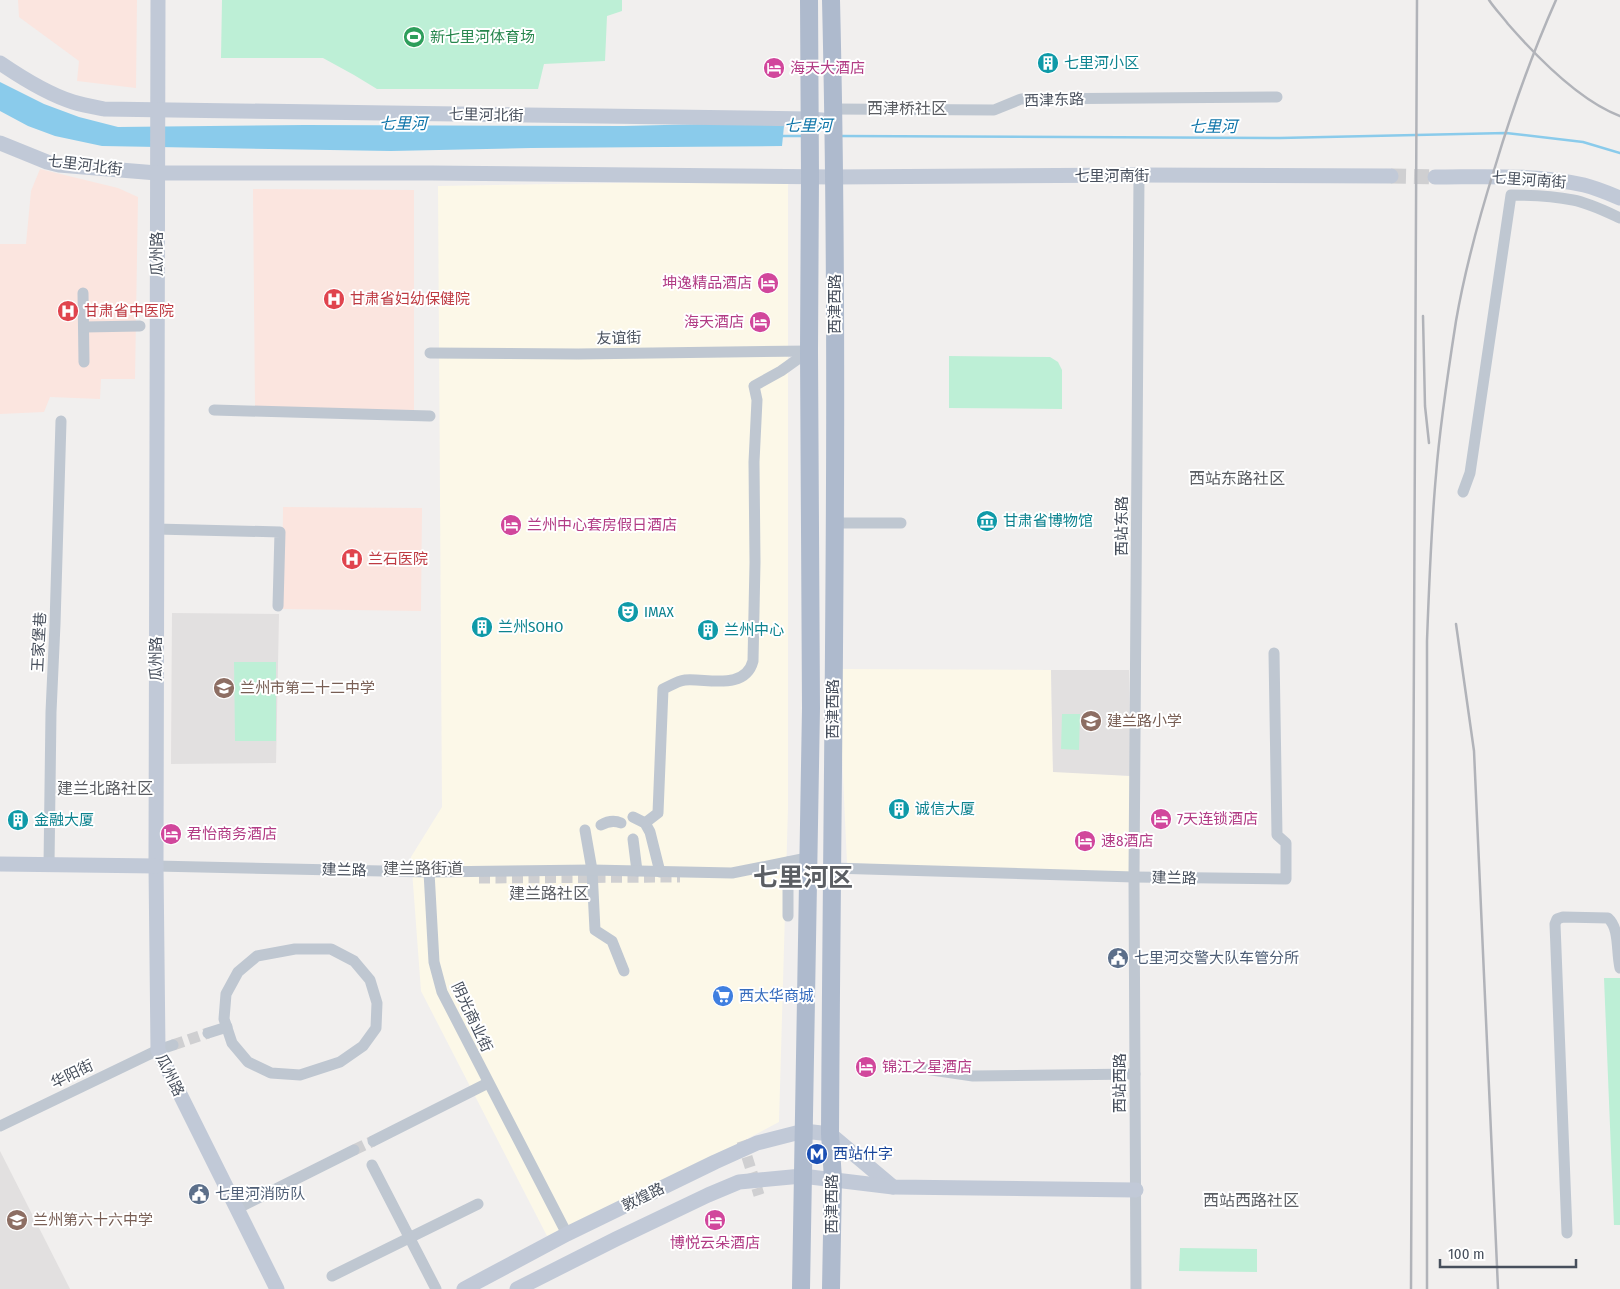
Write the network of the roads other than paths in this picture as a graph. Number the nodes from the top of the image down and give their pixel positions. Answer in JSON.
{"nodes":[{"id":1,"x":158,"y":0,"type":"edge"},
{"id":2,"x":809,"y":0,"type":"edge"},
{"id":3,"x":831,"y":0,"type":"edge"},
{"id":4,"x":0,"y":63,"type":"edge"},
{"id":5,"x":1277,"y":97,"type":"dead end"},
{"id":6,"x":157,"y":118,"type":"junction"},
{"id":7,"x":834,"y":120,"type":"junction"},
{"id":8,"x":810,"y":124,"type":"junction"},
{"id":9,"x":0,"y":143,"type":"edge"},
{"id":10,"x":157,"y":172,"type":"junction"},
{"id":11,"x":1139,"y":175,"type":"junction"},
{"id":12,"x":810,"y":176,"type":"junction"},
{"id":13,"x":1391,"y":176,"type":"tunnel mouth"},
{"id":14,"x":834,"y":177,"type":"junction"},
{"id":15,"x":1435,"y":177,"type":"tunnel mouth"},
{"id":16,"x":1620,"y":198,"type":"edge"},
{"id":17,"x":1620,"y":218,"type":"edge"},
{"id":18,"x":82,"y":293,"type":"dead end"},
{"id":19,"x":140,"y":326,"type":"dead end"},
{"id":20,"x":84,"y":327,"type":"junction"},
{"id":21,"x":430,"y":353,"type":"dead end"},
{"id":22,"x":809,"y":356,"type":"junction"},
{"id":23,"x":84,"y":362,"type":"dead end"},
{"id":24,"x":835,"y":362,"type":"junction"},
{"id":25,"x":214,"y":410,"type":"dead end"},
{"id":26,"x":430,"y":416,"type":"dead end"},
{"id":27,"x":61,"y":421,"type":"dead end"},
{"id":28,"x":1463,"y":492,"type":"dead end"},
{"id":29,"x":834,"y":522,"type":"junction"},
{"id":30,"x":901,"y":523,"type":"dead end"},
{"id":31,"x":156,"y":529,"type":"junction"},
{"id":32,"x":278,"y":606,"type":"dead end"},
{"id":33,"x":1274,"y":653,"type":"dead end"},
{"id":34,"x":633,"y":817,"type":"dead end"},
{"id":35,"x":621,"y":823,"type":"dead end"},
{"id":36,"x":645,"y":823,"type":"junction"},
{"id":37,"x":601,"y":825,"type":"dead end"},
{"id":38,"x":585,"y":830,"type":"dead end"},
{"id":39,"x":633,"y":839,"type":"dead end"},
{"id":40,"x":807,"y":858,"type":"junction"},
{"id":41,"x":788,"y":862,"type":"junction"},
{"id":42,"x":0,"y":864,"type":"edge"},
{"id":43,"x":49,"y":865,"type":"junction"},
{"id":44,"x":156,"y":866,"type":"junction"},
{"id":45,"x":832,"y":868,"type":"junction"},
{"id":46,"x":592,"y":870,"type":"junction"},
{"id":47,"x":637,"y":871,"type":"junction"},
{"id":48,"x":429,"y":872,"type":"junction"},
{"id":49,"x":660,"y":872,"type":"junction"},
{"id":50,"x":1134,"y":877,"type":"junction"},
{"id":51,"x":788,"y":916,"type":"dead end"},
{"id":52,"x":1620,"y":968,"type":"edge"},
{"id":53,"x":624,"y":971,"type":"dead end"},
{"id":54,"x":227,"y":1027,"type":"junction"},
{"id":55,"x":208,"y":1033,"type":"tunnel mouth"},
{"id":56,"x":173,"y":1045,"type":"tunnel mouth"},
{"id":57,"x":158,"y":1050,"type":"junction"},
{"id":58,"x":925,"y":1069,"type":"dead end"},
{"id":59,"x":1135,"y":1074,"type":"junction"},
{"id":60,"x":488,"y":1083,"type":"junction"},
{"id":61,"x":0,"y":1126,"type":"edge"},
{"id":62,"x":804,"y":1130,"type":"junction"},
{"id":63,"x":830,"y":1134,"type":"junction"},
{"id":64,"x":373,"y":1141,"type":"tunnel mouth"},
{"id":65,"x":354,"y":1150,"type":"tunnel mouth"},
{"id":66,"x":372,"y":1165,"type":"dead end"},
{"id":67,"x":802,"y":1176,"type":"junction"},
{"id":68,"x":833,"y":1179,"type":"junction"},
{"id":69,"x":893,"y":1187,"type":"junction"},
{"id":70,"x":1136,"y":1190,"type":"junction"},
{"id":71,"x":478,"y":1204,"type":"dead end"},
{"id":72,"x":236,"y":1209,"type":"junction"},
{"id":73,"x":1567,"y":1233,"type":"dead end"},
{"id":74,"x":568,"y":1234,"type":"junction"},
{"id":75,"x":410,"y":1238,"type":"junction"},
{"id":76,"x":332,"y":1276,"type":"dead end"},
{"id":77,"x":277,"y":1289,"type":"edge"},
{"id":78,"x":436,"y":1289,"type":"edge"},
{"id":79,"x":464,"y":1289,"type":"edge"},
{"id":80,"x":517,"y":1289,"type":"edge"},
{"id":81,"x":801,"y":1289,"type":"edge"},
{"id":82,"x":831,"y":1289,"type":"edge"},
{"id":83,"x":1136,"y":1289,"type":"edge"}],
"edges":[{"from":1,"to":6,"type":"street","name":"瓜州路"},
{"from":2,"to":8,"type":"main road"},
{"from":3,"to":7,"type":"main road"},
{"from":4,"to":6,"type":"street","name":"七里河北街"},
{"from":5,"to":7,"type":"street","name":"西津东路"},
{"from":6,"to":8,"type":"street","name":"七里河北街"},
{"from":6,"to":10,"type":"street","name":"瓜州路"},
{"from":7,"to":8,"type":"street","name":"七里河北街"},
{"from":7,"to":14,"type":"main road","name":"西津西路"},
{"from":8,"to":12,"type":"main road","name":"西津西路"},
{"from":9,"to":10,"type":"street","name":"七里河北街"},
{"from":10,"to":12,"type":"street","name":"七里河北街"},
{"from":10,"to":31,"type":"street","name":"瓜州路"},
{"from":11,"to":13,"type":"street","name":"七里河南街"},
{"from":11,"to":14,"type":"street","name":"七里河南街"},
{"from":11,"to":50,"type":"street","name":"西站东路"},
{"from":12,"to":14,"type":"street","name":"七里河北街"},
{"from":12,"to":22,"type":"main road","name":"西津西路"},
{"from":14,"to":24,"type":"main road","name":"西津西路"},
{"from":15,"to":16,"type":"street","name":"七里河南街"},
{"from":17,"to":28,"type":"street"},
{"from":18,"to":20,"type":"street"},
{"from":19,"to":20,"type":"street"},
{"from":20,"to":23,"type":"street"},
{"from":21,"to":22,"type":"street","name":"友谊街"},
{"from":22,"to":24,"type":"main road"},
{"from":22,"to":36,"type":"street"},
{"from":22,"to":40,"type":"main road","name":"西津西路"},
{"from":24,"to":29,"type":"main road","name":"西津西路"},
{"from":25,"to":26,"type":"street"},
{"from":27,"to":43,"type":"street","name":"王家堡巷"},
{"from":29,"to":30,"type":"street"},
{"from":29,"to":45,"type":"main road","name":"西津西路"},
{"from":31,"to":32,"type":"street"},
{"from":31,"to":44,"type":"street","name":"瓜州路"},
{"from":33,"to":50,"type":"street","name":"建兰路"},
{"from":34,"to":36,"type":"street"},
{"from":35,"to":37,"type":"street"},
{"from":36,"to":49,"type":"street"},
{"from":38,"to":46,"type":"street"},
{"from":39,"to":47,"type":"street"},
{"from":40,"to":41,"type":"street","name":"建兰路"},
{"from":40,"to":62,"type":"main road","name":"西津西路"},
{"from":41,"to":49,"type":"street","name":"建兰路"},
{"from":41,"to":51,"type":"street"},
{"from":42,"to":43,"type":"street","name":"建兰路"},
{"from":43,"to":44,"type":"street","name":"建兰路"},
{"from":44,"to":48,"type":"street","name":"建兰路"},
{"from":44,"to":57,"type":"street","name":"瓜州路"},
{"from":45,"to":50,"type":"street","name":"建兰路"},
{"from":45,"to":63,"type":"main road","name":"西津西路"},
{"from":46,"to":47,"type":"street","name":"建兰路"},
{"from":46,"to":48,"type":"street","name":"建兰路"},
{"from":46,"to":53,"type":"street"},
{"from":47,"to":49,"type":"street","name":"建兰路"},
{"from":48,"to":60,"type":"street","name":"阴光商业街"},
{"from":50,"to":59,"type":"street","name":"西站西路"},
{"from":52,"to":73,"type":"street"},
{"from":54,"to":54,"type":"street"},
{"from":54,"to":55,"type":"street"},
{"from":56,"to":57,"type":"street","name":"华阳街"},
{"from":57,"to":61,"type":"street","name":"华阳街"},
{"from":57,"to":72,"type":"street","name":"瓜州路"},
{"from":58,"to":59,"type":"street"},
{"from":59,"to":70,"type":"street","name":"西站西路"},
{"from":60,"to":64,"type":"street"},
{"from":60,"to":74,"type":"street","name":"阴光商业街"},
{"from":62,"to":63,"type":"street","name":"敦煌路"},
{"from":62,"to":67,"type":"main road","name":"西津西路"},
{"from":62,"to":74,"type":"street","name":"敦煌路"},
{"from":63,"to":68,"type":"main road","name":"西津西路"},
{"from":63,"to":69,"type":"street"},
{"from":65,"to":72,"type":"street"},
{"from":66,"to":75,"type":"street"},
{"from":67,"to":68,"type":"street","name":"敦煌路"},
{"from":67,"to":80,"type":"street","name":"敦煌路"},
{"from":67,"to":81,"type":"main road","name":"西津西路"},
{"from":68,"to":69,"type":"street","name":"敦煌路"},
{"from":68,"to":82,"type":"main road","name":"西津西路"},
{"from":69,"to":70,"type":"street","name":"敦煌路"},
{"from":70,"to":83,"type":"street","name":"西站西路"},
{"from":71,"to":75,"type":"street"},
{"from":72,"to":77,"type":"street","name":"瓜州路"},
{"from":74,"to":79,"type":"street","name":"敦煌路"},
{"from":75,"to":76,"type":"street"},
{"from":75,"to":78,"type":"street"}]}
